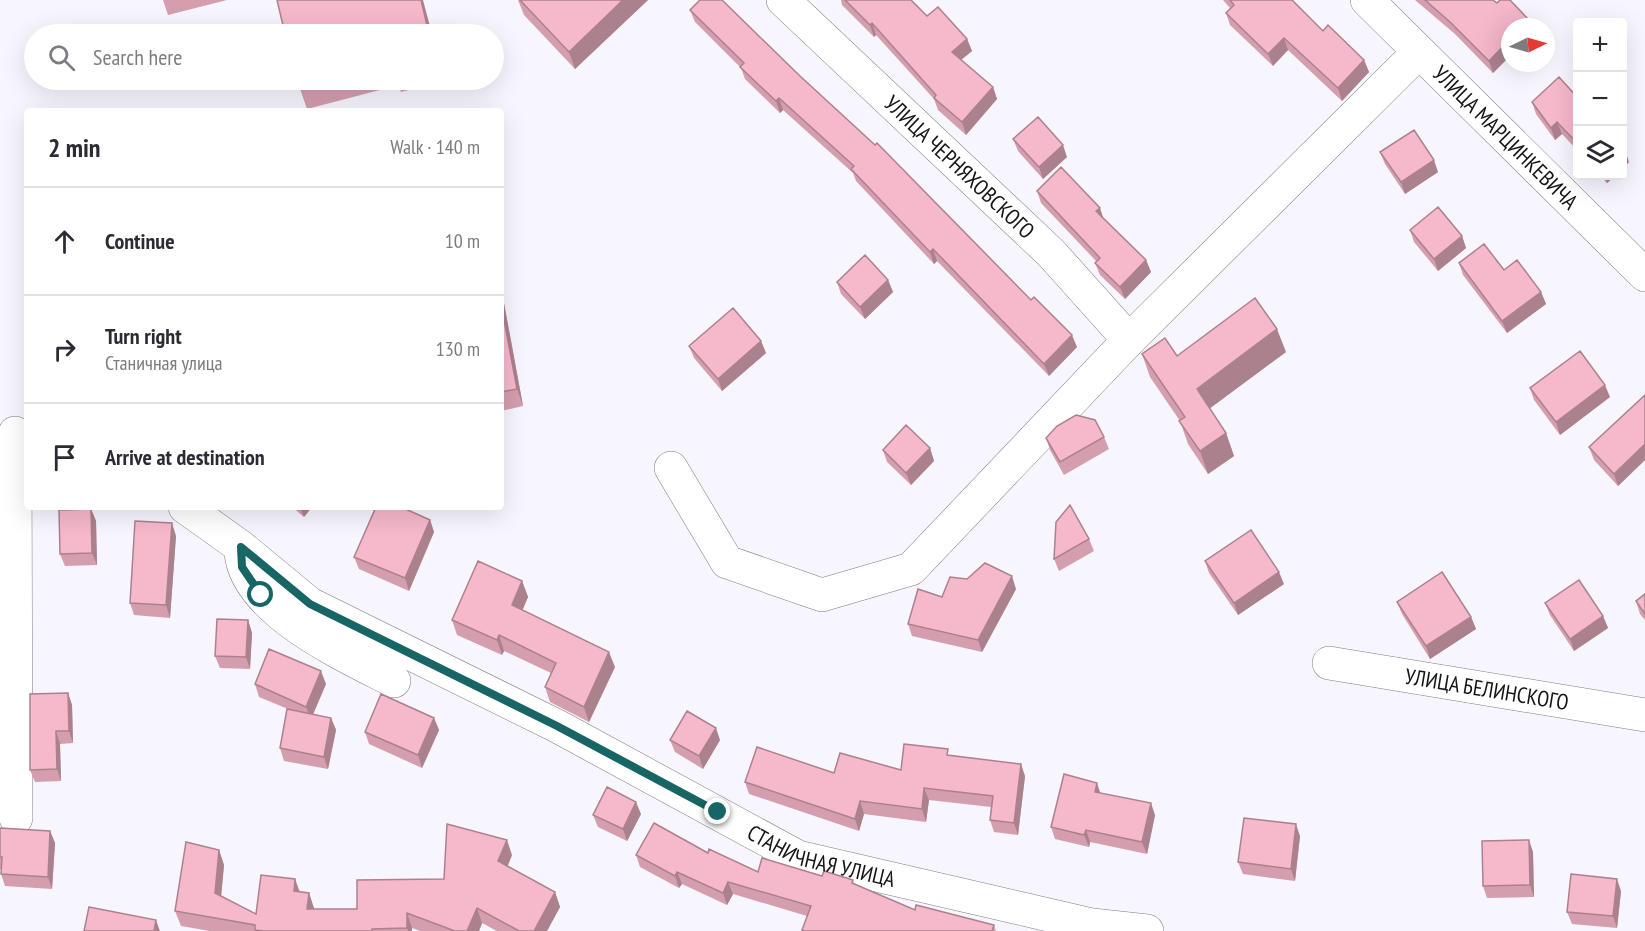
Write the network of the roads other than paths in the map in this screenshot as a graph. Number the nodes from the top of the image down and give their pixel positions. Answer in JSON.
{"nodes":[{"id":1,"x":783,"y":0,"type":"edge"},
{"id":2,"x":1367,"y":0,"type":"edge"},
{"id":3,"x":1419,"y":52,"type":"junction"},
{"id":4,"x":1645,"y":275,"type":"edge"},
{"id":5,"x":1129,"y":339,"type":"junction"},
{"id":6,"x":14,"y":433,"type":"edge"},
{"id":7,"x":671,"y":468,"type":"dead end"},
{"id":8,"x":189,"y":510,"type":"edge"},
{"id":9,"x":241,"y":547,"type":"junction"},
{"id":10,"x":1329,"y":663,"type":"dead end"},
{"id":11,"x":394,"y":681,"type":"dead end"},
{"id":12,"x":1645,"y":715,"type":"edge"},
{"id":13,"x":16,"y":818,"type":"dead end"},
{"id":14,"x":1147,"y":931,"type":"edge"}],
"edges":[{"from":1,"to":5,"type":"street","name":"УЛИЦА ЧЕРНЯХОВСКОГО"},
{"from":2,"to":3,"type":"street","name":"УЛИЦА МАРЦИНКЕВИЧА"},
{"from":3,"to":4,"type":"street","name":"УЛИЦА МАРЦИНКЕВИЧА"},
{"from":3,"to":5,"type":"street"},
{"from":5,"to":7,"type":"street"},
{"from":6,"to":13,"type":"street"},
{"from":8,"to":9,"type":"street","name":"СТАНИЧНАЯ УЛИЦА"},
{"from":9,"to":11,"type":"street"},
{"from":9,"to":14,"type":"street","name":"СТАНИЧНАЯ УЛИЦА"},
{"from":10,"to":12,"type":"street","name":"УЛИЦА БЕЛИНСКОГО"}]}
